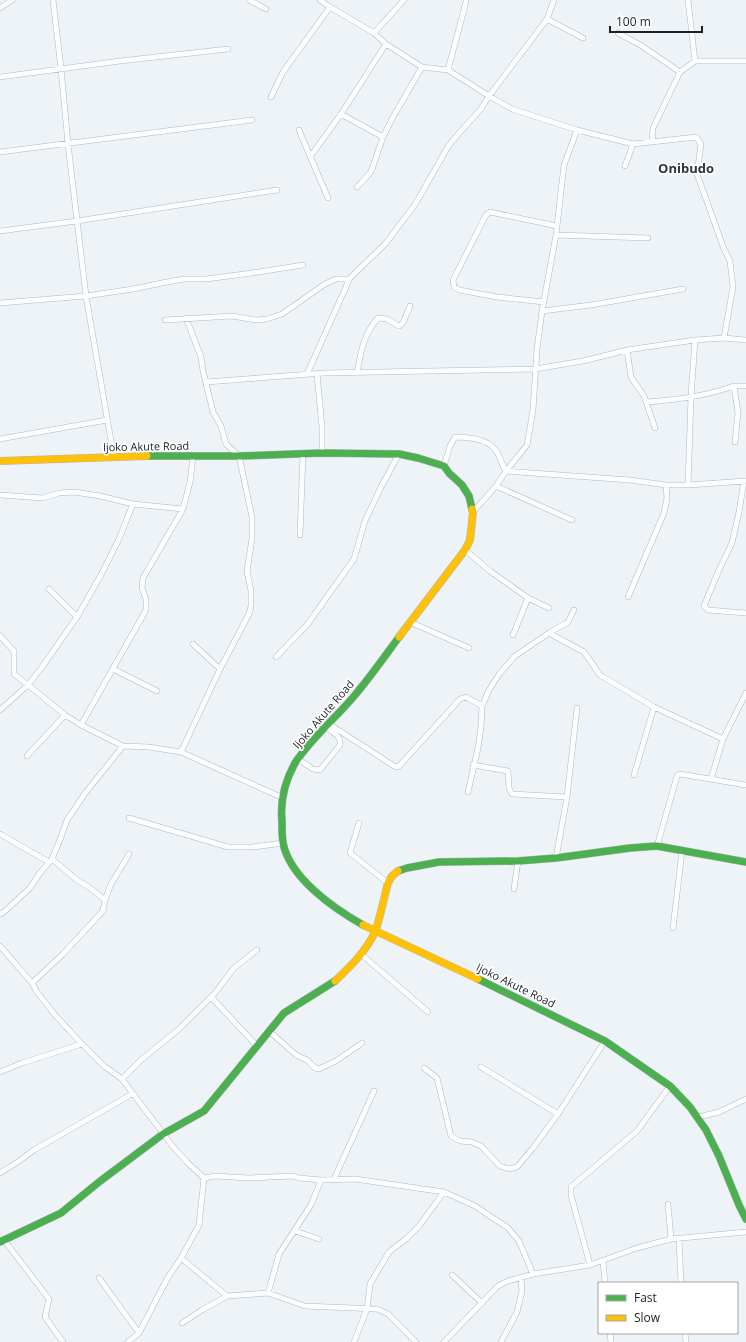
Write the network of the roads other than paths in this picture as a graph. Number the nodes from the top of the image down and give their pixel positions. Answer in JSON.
{"nodes":[{"id":1,"x":12,"y":0,"type":"edge"},
{"id":2,"x":53,"y":0,"type":"edge"},
{"id":3,"x":249,"y":0,"type":"edge"},
{"id":4,"x":320,"y":0,"type":"edge"},
{"id":5,"x":404,"y":0,"type":"edge"},
{"id":6,"x":554,"y":0,"type":"edge"},
{"id":7,"x":688,"y":0,"type":"edge"},
{"id":8,"x":466,"y":2,"type":"dead end"},
{"id":9,"x":0,"y":8,"type":"edge"},
{"id":10,"x":330,"y":8,"type":"junction"},
{"id":11,"x":266,"y":9,"type":"dead end"},
{"id":12,"x":547,"y":19,"type":"junction"},
{"id":13,"x":374,"y":32,"type":"junction"},
{"id":14,"x":618,"y":33,"type":"dead end"},
{"id":15,"x":584,"y":38,"type":"dead end"},
{"id":16,"x":386,"y":44,"type":"junction"},
{"id":17,"x":228,"y":49,"type":"dead end"},
{"id":18,"x":695,"y":61,"type":"junction"},
{"id":19,"x":746,"y":61,"type":"edge"},
{"id":20,"x":422,"y":67,"type":"junction"},
{"id":21,"x":61,"y":68,"type":"junction"},
{"id":22,"x":448,"y":70,"type":"junction"},
{"id":23,"x":680,"y":72,"type":"junction"},
{"id":24,"x":0,"y":77,"type":"edge"},
{"id":25,"x":489,"y":96,"type":"junction"},
{"id":26,"x":271,"y":97,"type":"dead end"},
{"id":27,"x":341,"y":114,"type":"junction"},
{"id":28,"x":252,"y":120,"type":"dead end"},
{"id":29,"x":298,"y":130,"type":"dead end"},
{"id":30,"x":577,"y":130,"type":"junction"},
{"id":31,"x":383,"y":137,"type":"junction"},
{"id":32,"x":652,"y":142,"type":"junction"},
{"id":33,"x":68,"y":144,"type":"junction"},
{"id":34,"x":633,"y":144,"type":"junction"},
{"id":35,"x":0,"y":152,"type":"edge"},
{"id":36,"x":310,"y":157,"type":"junction"},
{"id":37,"x":625,"y":166,"type":"dead end"},
{"id":38,"x":357,"y":187,"type":"dead end"},
{"id":39,"x":277,"y":190,"type":"dead end"},
{"id":40,"x":328,"y":198,"type":"dead end"},
{"id":41,"x":77,"y":221,"type":"junction"},
{"id":42,"x":557,"y":226,"type":"junction"},
{"id":43,"x":0,"y":231,"type":"edge"},
{"id":44,"x":556,"y":234,"type":"junction"},
{"id":45,"x":648,"y":238,"type":"dead end"},
{"id":46,"x":303,"y":265,"type":"dead end"},
{"id":47,"x":348,"y":279,"type":"junction"},
{"id":48,"x":683,"y":289,"type":"dead end"},
{"id":49,"x":86,"y":296,"type":"junction"},
{"id":50,"x":544,"y":302,"type":"junction"},
{"id":51,"x":0,"y":303,"type":"edge"},
{"id":52,"x":410,"y":306,"type":"dead end"},
{"id":53,"x":542,"y":311,"type":"junction"},
{"id":54,"x":186,"y":318,"type":"junction"},
{"id":55,"x":165,"y":320,"type":"dead end"},
{"id":56,"x":724,"y":338,"type":"junction"},
{"id":57,"x":695,"y":340,"type":"junction"},
{"id":58,"x":746,"y":340,"type":"edge"},
{"id":59,"x":627,"y":350,"type":"junction"},
{"id":60,"x":535,"y":369,"type":"junction"},
{"id":61,"x":357,"y":373,"type":"junction"},
{"id":62,"x":307,"y":374,"type":"junction"},
{"id":63,"x":317,"y":374,"type":"junction"},
{"id":64,"x":206,"y":382,"type":"junction"},
{"id":65,"x":734,"y":386,"type":"junction"},
{"id":66,"x":746,"y":386,"type":"edge"},
{"id":67,"x":691,"y":397,"type":"junction"},
{"id":68,"x":646,"y":402,"type":"junction"},
{"id":69,"x":106,"y":420,"type":"junction"},
{"id":70,"x":655,"y":428,"type":"dead end"},
{"id":71,"x":0,"y":439,"type":"edge"},
{"id":72,"x":735,"y":442,"type":"dead end"},
{"id":73,"x":303,"y":453,"type":"junction"},
{"id":74,"x":322,"y":453,"type":"junction"},
{"id":75,"x":399,"y":454,"type":"junction"},
{"id":76,"x":193,"y":456,"type":"junction"},
{"id":77,"x":239,"y":456,"type":"junction"},
{"id":78,"x":114,"y":458,"type":"junction"},
{"id":79,"x":0,"y":460,"type":"edge"},
{"id":80,"x":444,"y":466,"type":"junction"},
{"id":81,"x":506,"y":471,"type":"junction"},
{"id":82,"x":745,"y":481,"type":"edge"},
{"id":83,"x":666,"y":484,"type":"junction"},
{"id":84,"x":688,"y":485,"type":"junction"},
{"id":85,"x":496,"y":486,"type":"junction"},
{"id":86,"x":0,"y":495,"type":"edge"},
{"id":87,"x":133,"y":504,"type":"junction"},
{"id":88,"x":183,"y":509,"type":"junction"},
{"id":89,"x":473,"y":512,"type":"junction"},
{"id":90,"x":572,"y":520,"type":"dead end"},
{"id":91,"x":300,"y":535,"type":"dead end"},
{"id":92,"x":465,"y":550,"type":"junction"},
{"id":93,"x":49,"y":589,"type":"dead end"},
{"id":94,"x":628,"y":597,"type":"dead end"},
{"id":95,"x":528,"y":598,"type":"junction"},
{"id":96,"x":549,"y":608,"type":"dead end"},
{"id":97,"x":574,"y":610,"type":"dead end"},
{"id":98,"x":746,"y":613,"type":"edge"},
{"id":99,"x":77,"y":617,"type":"junction"},
{"id":100,"x":410,"y":622,"type":"junction"},
{"id":101,"x":549,"y":633,"type":"junction"},
{"id":102,"x":513,"y":635,"type":"dead end"},
{"id":103,"x":0,"y":636,"type":"edge"},
{"id":104,"x":193,"y":644,"type":"dead end"},
{"id":105,"x":469,"y":648,"type":"dead end"},
{"id":106,"x":276,"y":657,"type":"dead end"},
{"id":107,"x":113,"y":668,"type":"junction"},
{"id":108,"x":220,"y":669,"type":"junction"},
{"id":109,"x":28,"y":684,"type":"junction"},
{"id":110,"x":157,"y":691,"type":"dead end"},
{"id":111,"x":746,"y":693,"type":"edge"},
{"id":112,"x":482,"y":706,"type":"junction"},
{"id":113,"x":743,"y":706,"type":"edge"},
{"id":114,"x":654,"y":707,"type":"junction"},
{"id":115,"x":577,"y":708,"type":"dead end"},
{"id":116,"x":0,"y":710,"type":"edge"},
{"id":117,"x":65,"y":715,"type":"junction"},
{"id":118,"x":81,"y":725,"type":"junction"},
{"id":119,"x":327,"y":725,"type":"junction"},
{"id":120,"x":723,"y":739,"type":"junction"},
{"id":121,"x":122,"y":746,"type":"junction"},
{"id":122,"x":181,"y":752,"type":"junction"},
{"id":123,"x":27,"y":756,"type":"dead end"},
{"id":124,"x":298,"y":759,"type":"junction"},
{"id":125,"x":474,"y":765,"type":"junction"},
{"id":126,"x":634,"y":775,"type":"dead end"},
{"id":127,"x":711,"y":779,"type":"junction"},
{"id":128,"x":746,"y":785,"type":"edge"},
{"id":129,"x":468,"y":792,"type":"dead end"},
{"id":130,"x":567,"y":797,"type":"junction"},
{"id":131,"x":282,"y":798,"type":"junction"},
{"id":132,"x":129,"y":818,"type":"dead end"},
{"id":133,"x":359,"y":823,"type":"dead end"},
{"id":134,"x":0,"y":834,"type":"edge"},
{"id":135,"x":283,"y":843,"type":"junction"},
{"id":136,"x":657,"y":846,"type":"junction"},
{"id":137,"x":682,"y":852,"type":"junction"},
{"id":138,"x":129,"y":854,"type":"dead end"},
{"id":139,"x":556,"y":858,"type":"junction"},
{"id":140,"x":50,"y":860,"type":"junction"},
{"id":141,"x":518,"y":861,"type":"junction"},
{"id":142,"x":746,"y":862,"type":"edge"},
{"id":143,"x":388,"y":883,"type":"junction"},
{"id":144,"x":514,"y":889,"type":"dead end"},
{"id":145,"x":105,"y":900,"type":"junction"},
{"id":146,"x":0,"y":914,"type":"edge"},
{"id":147,"x":672,"y":928,"type":"dead end"},
{"id":148,"x":375,"y":931,"type":"junction"},
{"id":149,"x":0,"y":946,"type":"edge"},
{"id":150,"x":257,"y":950,"type":"dead end"},
{"id":151,"x":361,"y":954,"type":"junction"},
{"id":152,"x":32,"y":983,"type":"junction"},
{"id":153,"x":211,"y":997,"type":"junction"},
{"id":154,"x":428,"y":1012,"type":"dead end"},
{"id":155,"x":269,"y":1031,"type":"junction"},
{"id":156,"x":605,"y":1041,"type":"junction"},
{"id":157,"x":362,"y":1043,"type":"dead end"},
{"id":158,"x":82,"y":1044,"type":"junction"},
{"id":159,"x":257,"y":1046,"type":"junction"},
{"id":160,"x":481,"y":1066,"type":"dead end"},
{"id":161,"x":424,"y":1068,"type":"dead end"},
{"id":162,"x":0,"y":1072,"type":"edge"},
{"id":163,"x":122,"y":1080,"type":"junction"},
{"id":164,"x":670,"y":1086,"type":"junction"},
{"id":165,"x":374,"y":1091,"type":"dead end"},
{"id":166,"x":132,"y":1094,"type":"junction"},
{"id":167,"x":746,"y":1099,"type":"edge"},
{"id":168,"x":558,"y":1114,"type":"junction"},
{"id":169,"x":699,"y":1117,"type":"junction"},
{"id":170,"x":164,"y":1134,"type":"junction"},
{"id":171,"x":0,"y":1172,"type":"edge"},
{"id":172,"x":204,"y":1178,"type":"junction"},
{"id":173,"x":334,"y":1179,"type":"junction"},
{"id":174,"x":321,"y":1180,"type":"junction"},
{"id":175,"x":444,"y":1192,"type":"junction"},
{"id":176,"x":668,"y":1204,"type":"dead end"},
{"id":177,"x":746,"y":1219,"type":"edge"},
{"id":178,"x":295,"y":1231,"type":"junction"},
{"id":179,"x":746,"y":1232,"type":"edge"},
{"id":180,"x":319,"y":1239,"type":"dead end"},
{"id":181,"x":671,"y":1239,"type":"junction"},
{"id":182,"x":679,"y":1239,"type":"junction"},
{"id":183,"x":2,"y":1241,"type":"edge"},
{"id":184,"x":181,"y":1258,"type":"junction"},
{"id":185,"x":603,"y":1261,"type":"junction"},
{"id":186,"x":590,"y":1265,"type":"junction"},
{"id":187,"x":533,"y":1274,"type":"junction"},
{"id":188,"x":452,"y":1275,"type":"dead end"},
{"id":189,"x":99,"y":1278,"type":"dead end"},
{"id":190,"x":521,"y":1278,"type":"junction"},
{"id":191,"x":605,"y":1282,"type":"edge"},
{"id":192,"x":682,"y":1282,"type":"edge"},
{"id":193,"x":268,"y":1293,"type":"junction"},
{"id":194,"x":227,"y":1296,"type":"junction"},
{"id":195,"x":482,"y":1303,"type":"junction"},
{"id":196,"x":367,"y":1309,"type":"junction"},
{"id":197,"x":182,"y":1324,"type":"dead end"},
{"id":198,"x":139,"y":1333,"type":"junction"},
{"id":199,"x":63,"y":1342,"type":"edge"},
{"id":200,"x":128,"y":1342,"type":"edge"},
{"id":201,"x":354,"y":1342,"type":"edge"},
{"id":202,"x":416,"y":1342,"type":"edge"},
{"id":203,"x":444,"y":1342,"type":"edge"},
{"id":204,"x":501,"y":1342,"type":"edge"}],
"edges":[{"from":1,"to":9,"type":"street"},
{"from":2,"to":21,"type":"street"},
{"from":3,"to":11,"type":"street"},
{"from":4,"to":10,"type":"street"},
{"from":5,"to":13,"type":"street"},
{"from":6,"to":12,"type":"street"},
{"from":7,"to":18,"type":"street"},
{"from":8,"to":22,"type":"street"},
{"from":10,"to":13,"type":"street"},
{"from":10,"to":26,"type":"street"},
{"from":12,"to":15,"type":"street"},
{"from":12,"to":25,"type":"street"},
{"from":13,"to":16,"type":"street"},
{"from":14,"to":23,"type":"street"},
{"from":16,"to":20,"type":"street"},
{"from":16,"to":27,"type":"street"},
{"from":17,"to":21,"type":"street"},
{"from":18,"to":19,"type":"street"},
{"from":18,"to":23,"type":"street"},
{"from":20,"to":22,"type":"street"},
{"from":20,"to":31,"type":"street"},
{"from":21,"to":24,"type":"street"},
{"from":21,"to":33,"type":"street"},
{"from":22,"to":25,"type":"street"},
{"from":23,"to":32,"type":"street"},
{"from":25,"to":30,"type":"street"},
{"from":25,"to":47,"type":"street"},
{"from":27,"to":31,"type":"street"},
{"from":27,"to":36,"type":"street"},
{"from":28,"to":33,"type":"street"},
{"from":29,"to":36,"type":"street"},
{"from":30,"to":34,"type":"street"},
{"from":30,"to":42,"type":"street"},
{"from":31,"to":38,"type":"street"},
{"from":32,"to":34,"type":"street"},
{"from":32,"to":56,"type":"street"},
{"from":33,"to":35,"type":"street"},
{"from":33,"to":41,"type":"street"},
{"from":34,"to":37,"type":"street"},
{"from":36,"to":40,"type":"street"},
{"from":39,"to":41,"type":"street"},
{"from":41,"to":43,"type":"street"},
{"from":41,"to":49,"type":"street"},
{"from":42,"to":44,"type":"street"},
{"from":42,"to":50,"type":"street"},
{"from":44,"to":45,"type":"street"},
{"from":44,"to":50,"type":"street"},
{"from":46,"to":49,"type":"street"},
{"from":47,"to":54,"type":"street"},
{"from":47,"to":62,"type":"street"},
{"from":48,"to":53,"type":"street"},
{"from":49,"to":51,"type":"street"},
{"from":49,"to":69,"type":"street"},
{"from":50,"to":53,"type":"street"},
{"from":52,"to":61,"type":"street"},
{"from":53,"to":60,"type":"street"},
{"from":54,"to":55,"type":"street"},
{"from":54,"to":64,"type":"street"},
{"from":56,"to":57,"type":"street"},
{"from":56,"to":58,"type":"street"},
{"from":57,"to":59,"type":"street"},
{"from":57,"to":67,"type":"street"},
{"from":59,"to":60,"type":"street"},
{"from":59,"to":68,"type":"street"},
{"from":60,"to":61,"type":"street"},
{"from":60,"to":81,"type":"street"},
{"from":61,"to":63,"type":"street"},
{"from":62,"to":63,"type":"street"},
{"from":62,"to":64,"type":"street"},
{"from":63,"to":74,"type":"street"},
{"from":64,"to":77,"type":"street"},
{"from":65,"to":66,"type":"street"},
{"from":65,"to":67,"type":"street"},
{"from":65,"to":72,"type":"street"},
{"from":67,"to":68,"type":"street"},
{"from":67,"to":84,"type":"street"},
{"from":68,"to":70,"type":"street"},
{"from":69,"to":71,"type":"street"},
{"from":69,"to":78,"type":"street"},
{"from":73,"to":74,"type":"main road","name":"Ijoko Akute Road"},
{"from":73,"to":77,"type":"main road","name":"Ijoko Akute Road"},
{"from":73,"to":91,"type":"street"},
{"from":74,"to":75,"type":"main road","name":"Ijoko Akute Road"},
{"from":75,"to":80,"type":"main road","name":"Ijoko Akute Road"},
{"from":75,"to":106,"type":"street"},
{"from":76,"to":77,"type":"main road","name":"Ijoko Akute Road"},
{"from":76,"to":78,"type":"main road","name":"Ijoko Akute Road"},
{"from":76,"to":88,"type":"street"},
{"from":77,"to":108,"type":"street"},
{"from":78,"to":79,"type":"main road","name":"Ijoko Akute Road"},
{"from":80,"to":81,"type":"street"},
{"from":80,"to":89,"type":"main road","name":"Ijoko Akute Road"},
{"from":81,"to":83,"type":"street"},
{"from":81,"to":85,"type":"street"},
{"from":82,"to":84,"type":"street"},
{"from":82,"to":98,"type":"street"},
{"from":83,"to":84,"type":"street"},
{"from":83,"to":94,"type":"street"},
{"from":85,"to":89,"type":"street"},
{"from":85,"to":90,"type":"street"},
{"from":86,"to":87,"type":"street"},
{"from":87,"to":88,"type":"street"},
{"from":87,"to":99,"type":"street"},
{"from":88,"to":107,"type":"street"},
{"from":89,"to":92,"type":"main road","name":"Ijoko Akute Road"},
{"from":92,"to":95,"type":"street"},
{"from":92,"to":100,"type":"main road","name":"Ijoko Akute Road"},
{"from":93,"to":99,"type":"street"},
{"from":95,"to":96,"type":"street"},
{"from":95,"to":102,"type":"street"},
{"from":97,"to":101,"type":"street"},
{"from":99,"to":109,"type":"street"},
{"from":100,"to":105,"type":"street"},
{"from":100,"to":119,"type":"main road","name":"Ijoko Akute Road"},
{"from":101,"to":112,"type":"street"},
{"from":101,"to":114,"type":"street"},
{"from":103,"to":109,"type":"street"},
{"from":104,"to":108,"type":"street"},
{"from":107,"to":110,"type":"street"},
{"from":107,"to":118,"type":"street"},
{"from":108,"to":122,"type":"street"},
{"from":109,"to":116,"type":"street"},
{"from":109,"to":117,"type":"street"},
{"from":111,"to":113,"type":"street"},
{"from":112,"to":119,"type":"street"},
{"from":112,"to":125,"type":"street"},
{"from":113,"to":120,"type":"street"},
{"from":114,"to":120,"type":"street"},
{"from":114,"to":126,"type":"street"},
{"from":115,"to":130,"type":"street"},
{"from":117,"to":118,"type":"street"},
{"from":117,"to":123,"type":"street"},
{"from":118,"to":121,"type":"street"},
{"from":119,"to":124,"type":"main road","name":"Ijoko Akute Road"},
{"from":119,"to":124,"type":"street"},
{"from":120,"to":127,"type":"street"},
{"from":121,"to":122,"type":"street"},
{"from":121,"to":140,"type":"street"},
{"from":122,"to":131,"type":"street"},
{"from":124,"to":131,"type":"main road","name":"Ijoko Akute Road"},
{"from":125,"to":129,"type":"street"},
{"from":125,"to":130,"type":"street"},
{"from":127,"to":128,"type":"street"},
{"from":127,"to":136,"type":"street"},
{"from":130,"to":139,"type":"street"},
{"from":131,"to":135,"type":"main road","name":"Ijoko Akute Road"},
{"from":132,"to":135,"type":"street"},
{"from":133,"to":143,"type":"street"},
{"from":134,"to":140,"type":"street"},
{"from":135,"to":148,"type":"main road","name":"Ijoko Akute Road"},
{"from":136,"to":137,"type":"main road"},
{"from":136,"to":139,"type":"main road"},
{"from":137,"to":142,"type":"main road"},
{"from":137,"to":147,"type":"street"},
{"from":138,"to":145,"type":"street"},
{"from":139,"to":141,"type":"main road"},
{"from":140,"to":145,"type":"street"},
{"from":140,"to":146,"type":"street"},
{"from":141,"to":143,"type":"main road"},
{"from":141,"to":144,"type":"street"},
{"from":143,"to":148,"type":"main road"},
{"from":145,"to":152,"type":"street"},
{"from":148,"to":151,"type":"main road"},
{"from":148,"to":156,"type":"main road","name":"Ijoko Akute Road"},
{"from":149,"to":152,"type":"street"},
{"from":150,"to":153,"type":"street"},
{"from":151,"to":154,"type":"street"},
{"from":151,"to":155,"type":"main road"},
{"from":152,"to":158,"type":"street"},
{"from":153,"to":159,"type":"street"},
{"from":153,"to":163,"type":"street"},
{"from":155,"to":157,"type":"street"},
{"from":155,"to":159,"type":"main road"},
{"from":156,"to":164,"type":"main road","name":"Ijoko Akute Road"},
{"from":156,"to":168,"type":"street"},
{"from":158,"to":162,"type":"street"},
{"from":158,"to":163,"type":"street"},
{"from":159,"to":170,"type":"main road"},
{"from":160,"to":168,"type":"street"},
{"from":161,"to":168,"type":"street"},
{"from":163,"to":166,"type":"street"},
{"from":164,"to":169,"type":"main road","name":"Ijoko Akute Road"},
{"from":164,"to":186,"type":"street"},
{"from":165,"to":173,"type":"street"},
{"from":166,"to":170,"type":"street"},
{"from":166,"to":171,"type":"street"},
{"from":167,"to":169,"type":"street"},
{"from":169,"to":177,"type":"main road","name":"Ijoko Akute Road"},
{"from":170,"to":172,"type":"street"},
{"from":170,"to":183,"type":"main road"},
{"from":172,"to":174,"type":"street"},
{"from":172,"to":184,"type":"street"},
{"from":173,"to":174,"type":"street"},
{"from":173,"to":175,"type":"street"},
{"from":174,"to":178,"type":"street"},
{"from":175,"to":187,"type":"street"},
{"from":175,"to":196,"type":"street"},
{"from":176,"to":181,"type":"street"},
{"from":178,"to":180,"type":"street"},
{"from":178,"to":193,"type":"street"},
{"from":179,"to":182,"type":"street"},
{"from":181,"to":182,"type":"street"},
{"from":181,"to":185,"type":"street"},
{"from":182,"to":192,"type":"street"},
{"from":183,"to":199,"type":"street"},
{"from":184,"to":194,"type":"street"},
{"from":184,"to":198,"type":"street"},
{"from":185,"to":186,"type":"street"},
{"from":185,"to":191,"type":"street"},
{"from":186,"to":187,"type":"street"},
{"from":187,"to":190,"type":"street"},
{"from":188,"to":195,"type":"street"},
{"from":189,"to":198,"type":"street"},
{"from":190,"to":195,"type":"street"},
{"from":190,"to":204,"type":"street"},
{"from":193,"to":194,"type":"street"},
{"from":193,"to":196,"type":"street"},
{"from":194,"to":197,"type":"street"},
{"from":195,"to":203,"type":"street"},
{"from":196,"to":201,"type":"street"},
{"from":196,"to":202,"type":"street"},
{"from":198,"to":200,"type":"street"}]}
